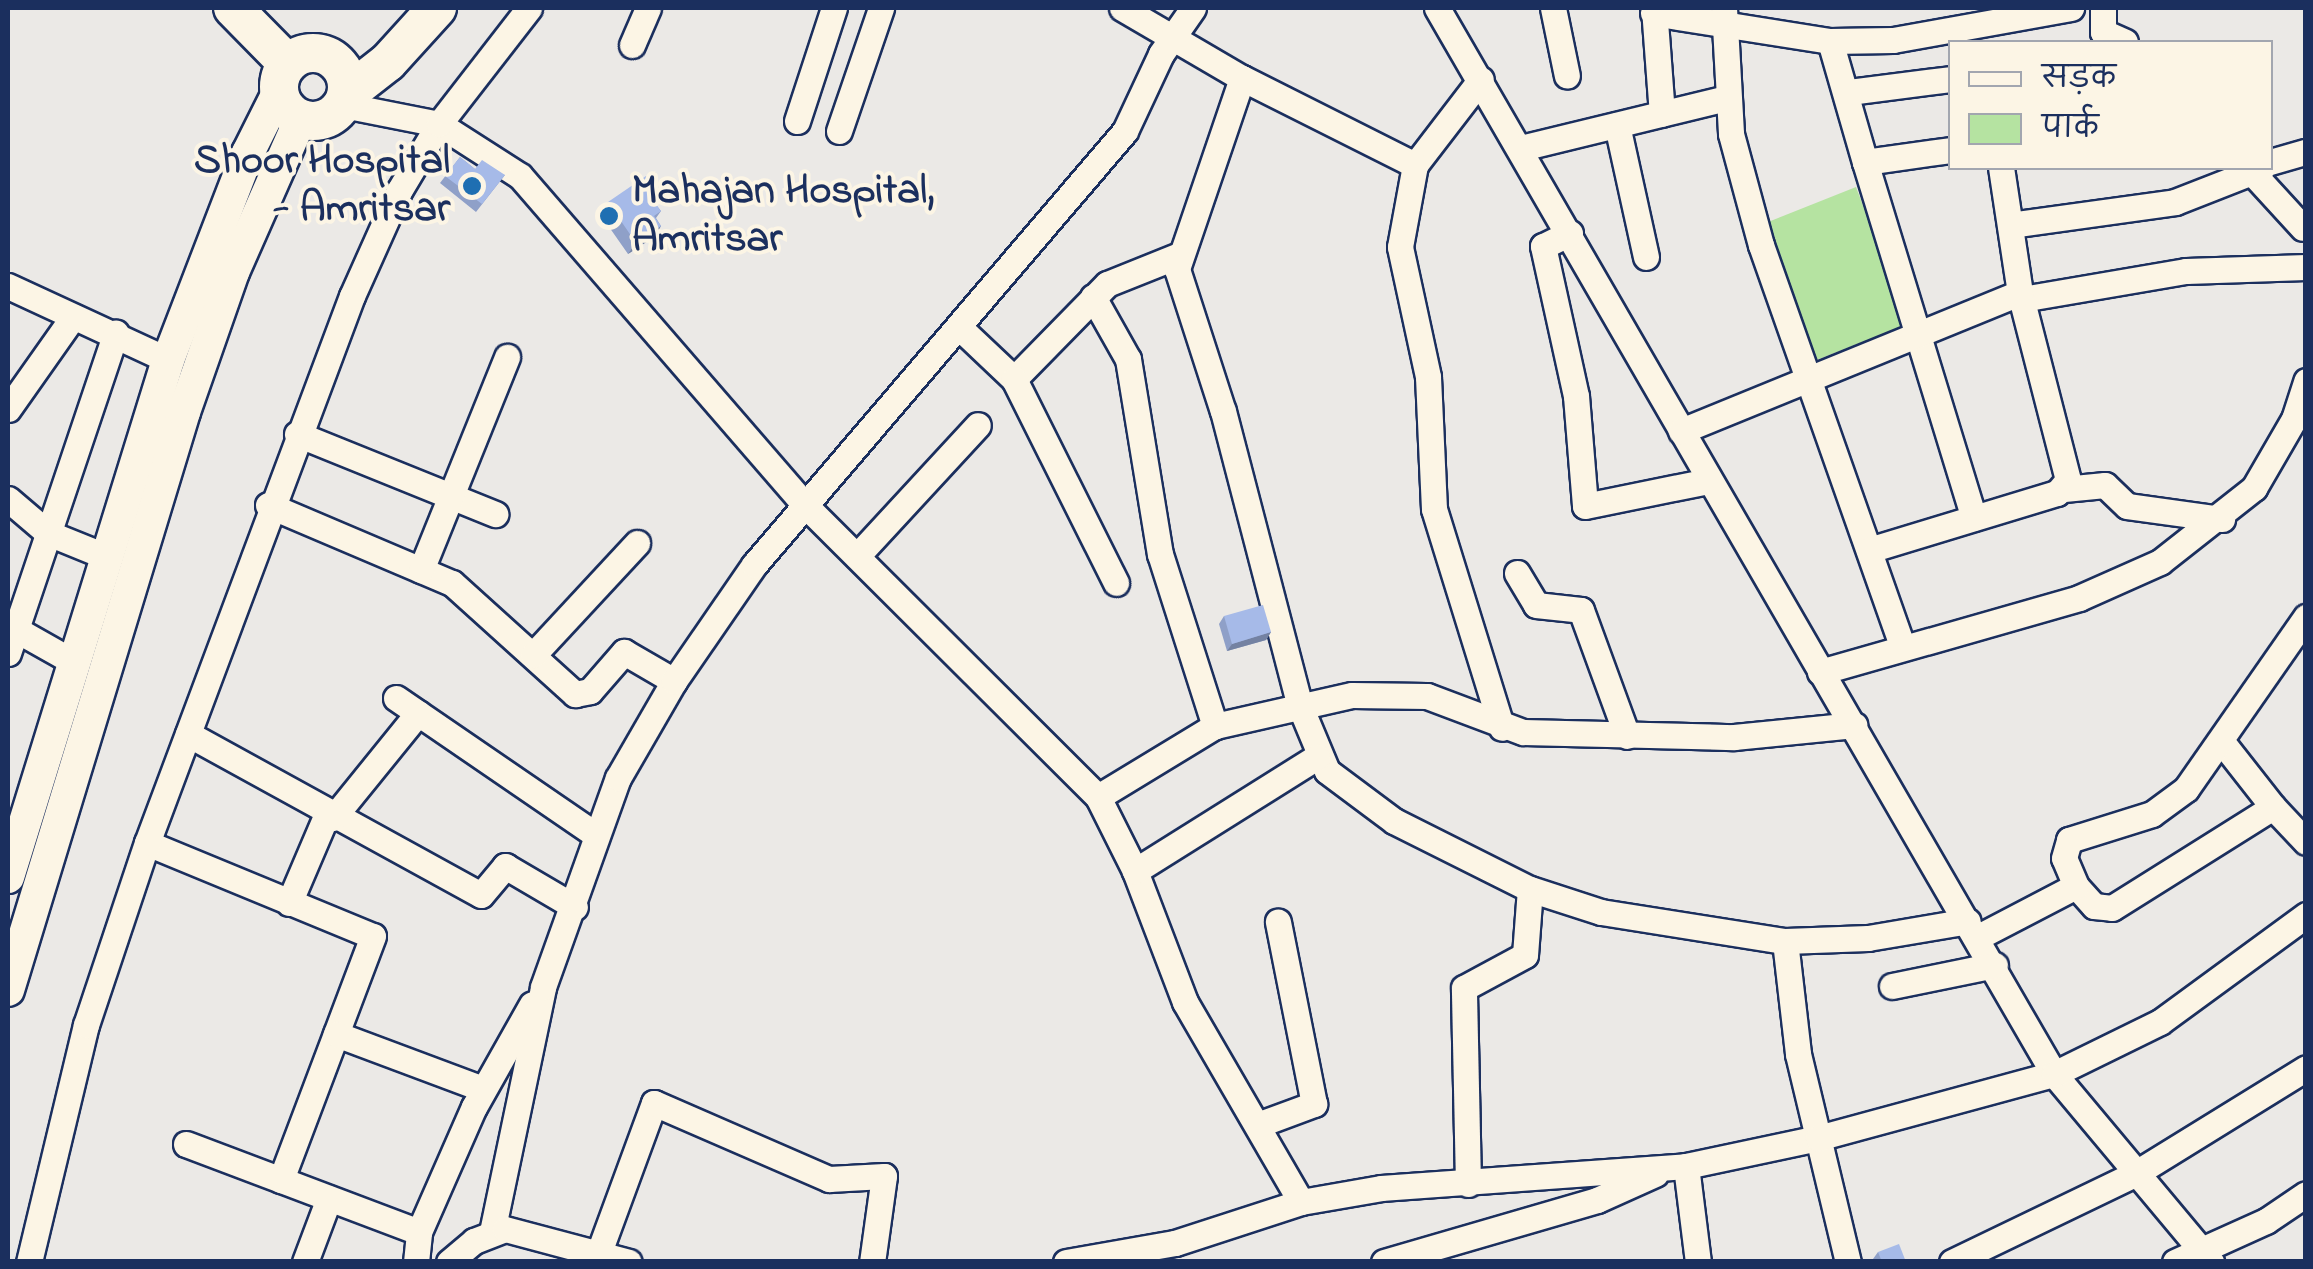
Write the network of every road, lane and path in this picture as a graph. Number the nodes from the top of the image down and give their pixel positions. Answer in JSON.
{"nodes":[{"id":1,"x":405,"y":8,"type":"edge"},
{"id":2,"x":437,"y":8,"type":"edge"},
{"id":3,"x":529,"y":8,"type":"edge"},
{"id":4,"x":648,"y":8,"type":"edge"},
{"id":5,"x":834,"y":8,"type":"edge"},
{"id":6,"x":881,"y":8,"type":"edge"},
{"id":7,"x":1122,"y":8,"type":"edge"},
{"id":8,"x":1193,"y":8,"type":"edge"},
{"id":9,"x":1437,"y":8,"type":"edge"},
{"id":10,"x":1553,"y":8,"type":"edge"},
{"id":11,"x":2071,"y":8,"type":"edge"},
{"id":12,"x":1654,"y":10,"type":"edge"},
{"id":13,"x":253,"y":15,"type":"edge"},
{"id":14,"x":1724,"y":15,"type":"edge"},
{"id":15,"x":1170,"y":38,"type":"junction"},
{"id":16,"x":1830,"y":41,"type":"junction"},
{"id":17,"x":632,"y":45,"type":"dead end"},
{"id":18,"x":1567,"y":76,"type":"dead end"},
{"id":19,"x":1242,"y":78,"type":"junction"},
{"id":20,"x":1481,"y":79,"type":"junction"},
{"id":21,"x":1948,"y":79,"type":"edge"},
{"id":22,"x":344,"y":89,"type":"junction"},
{"id":23,"x":288,"y":92,"type":"junction"},
{"id":24,"x":1849,"y":92,"type":"junction"},
{"id":25,"x":1726,"y":98,"type":"junction"},
{"id":26,"x":1662,"y":114,"type":"junction"},
{"id":27,"x":797,"y":121,"type":"dead end"},
{"id":28,"x":439,"y":124,"type":"junction"},
{"id":29,"x":1617,"y":125,"type":"junction"},
{"id":30,"x":839,"y":131,"type":"dead end"},
{"id":31,"x":1521,"y":148,"type":"junction"},
{"id":32,"x":1948,"y":150,"type":"edge"},
{"id":33,"x":2306,"y":152,"type":"edge"},
{"id":34,"x":1865,"y":162,"type":"junction"},
{"id":35,"x":2273,"y":163,"type":"edge"},
{"id":36,"x":1415,"y":164,"type":"junction"},
{"id":37,"x":2001,"y":170,"type":"edge"},
{"id":38,"x":2253,"y":170,"type":"edge"},
{"id":39,"x":2260,"y":170,"type":"edge"},
{"id":40,"x":2010,"y":225,"type":"junction"},
{"id":41,"x":2305,"y":229,"type":"edge"},
{"id":42,"x":1570,"y":234,"type":"junction"},
{"id":43,"x":1177,"y":256,"type":"junction"},
{"id":44,"x":1646,"y":257,"type":"dead end"},
{"id":45,"x":2306,"y":267,"type":"edge"},
{"id":46,"x":8,"y":286,"type":"edge"},
{"id":47,"x":2021,"y":296,"type":"junction"},
{"id":48,"x":1093,"y":298,"type":"junction"},
{"id":49,"x":73,"y":317,"type":"junction"},
{"id":50,"x":960,"y":328,"type":"junction"},
{"id":51,"x":1918,"y":332,"type":"junction"},
{"id":52,"x":116,"y":333,"type":"junction"},
{"id":53,"x":507,"y":357,"type":"dead end"},
{"id":54,"x":168,"y":360,"type":"junction"},
{"id":55,"x":1014,"y":379,"type":"junction"},
{"id":56,"x":2306,"y":381,"type":"edge"},
{"id":57,"x":1805,"y":382,"type":"junction"},
{"id":58,"x":8,"y":409,"type":"edge"},
{"id":59,"x":978,"y":425,"type":"dead end"},
{"id":60,"x":1682,"y":431,"type":"junction"},
{"id":61,"x":297,"y":434,"type":"junction"},
{"id":62,"x":1708,"y":481,"type":"junction"},
{"id":63,"x":2064,"y":489,"type":"junction"},
{"id":64,"x":451,"y":496,"type":"junction"},
{"id":65,"x":8,"y":498,"type":"edge"},
{"id":66,"x":268,"y":505,"type":"junction"},
{"id":67,"x":805,"y":505,"type":"junction"},
{"id":68,"x":495,"y":514,"type":"dead end"},
{"id":69,"x":1974,"y":518,"type":"junction"},
{"id":70,"x":2222,"y":519,"type":"junction"},
{"id":71,"x":48,"y":533,"type":"junction"},
{"id":72,"x":637,"y":543,"type":"dead end"},
{"id":73,"x":1869,"y":550,"type":"junction"},
{"id":74,"x":105,"y":556,"type":"junction"},
{"id":75,"x":857,"y":556,"type":"junction"},
{"id":76,"x":421,"y":570,"type":"junction"},
{"id":77,"x":1517,"y":572,"type":"dead end"},
{"id":78,"x":1116,"y":583,"type":"dead end"},
{"id":79,"x":2306,"y":618,"type":"edge"},
{"id":80,"x":10,"y":636,"type":"edge"},
{"id":81,"x":1902,"y":645,"type":"junction"},
{"id":82,"x":533,"y":655,"type":"junction"},
{"id":83,"x":72,"y":661,"type":"junction"},
{"id":84,"x":1820,"y":672,"type":"junction"},
{"id":85,"x":674,"y":681,"type":"junction"},
{"id":86,"x":396,"y":698,"type":"dead end"},
{"id":87,"x":1300,"y":706,"type":"junction"},
{"id":88,"x":418,"y":714,"type":"junction"},
{"id":89,"x":1854,"y":725,"type":"junction"},
{"id":90,"x":1214,"y":726,"type":"junction"},
{"id":91,"x":1502,"y":728,"type":"junction"},
{"id":92,"x":188,"y":734,"type":"junction"},
{"id":93,"x":1627,"y":736,"type":"junction"},
{"id":94,"x":2222,"y":742,"type":"junction"},
{"id":95,"x":1318,"y":757,"type":"junction"},
{"id":96,"x":1098,"y":797,"type":"junction"},
{"id":97,"x":2273,"y":807,"type":"junction"},
{"id":98,"x":330,"y":816,"type":"junction"},
{"id":99,"x":596,"y":836,"type":"junction"},
{"id":100,"x":2306,"y":842,"type":"edge"},
{"id":101,"x":147,"y":843,"type":"junction"},
{"id":102,"x":10,"y":856,"type":"edge"},
{"id":103,"x":1135,"y":870,"type":"junction"},
{"id":104,"x":2076,"y":886,"type":"junction"},
{"id":105,"x":1530,"y":888,"type":"junction"},
{"id":106,"x":290,"y":904,"type":"junction"},
{"id":107,"x":575,"y":908,"type":"junction"},
{"id":108,"x":2306,"y":915,"type":"edge"},
{"id":109,"x":1278,"y":922,"type":"dead end"},
{"id":110,"x":1973,"y":929,"type":"junction"},
{"id":111,"x":1785,"y":940,"type":"junction"},
{"id":112,"x":1995,"y":966,"type":"junction"},
{"id":113,"x":1892,"y":986,"type":"dead end"},
{"id":114,"x":543,"y":987,"type":"junction"},
{"id":115,"x":8,"y":990,"type":"edge"},
{"id":116,"x":336,"y":1034,"type":"junction"},
{"id":117,"x":2306,"y":1068,"type":"edge"},
{"id":118,"x":2054,"y":1074,"type":"junction"},
{"id":119,"x":483,"y":1090,"type":"junction"},
{"id":120,"x":1260,"y":1124,"type":"junction"},
{"id":121,"x":1818,"y":1138,"type":"junction"},
{"id":122,"x":186,"y":1144,"type":"dead end"},
{"id":123,"x":1677,"y":1167,"type":"junction"},
{"id":124,"x":2133,"y":1175,"type":"junction"},
{"id":125,"x":280,"y":1180,"type":"junction"},
{"id":126,"x":1468,"y":1184,"type":"junction"},
{"id":127,"x":2306,"y":1194,"type":"edge"},
{"id":128,"x":329,"y":1198,"type":"junction"},
{"id":129,"x":1301,"y":1202,"type":"junction"},
{"id":130,"x":419,"y":1232,"type":"junction"},
{"id":131,"x":492,"y":1232,"type":"junction"},
{"id":132,"x":1467,"y":1250,"type":"edge"},
{"id":133,"x":2204,"y":1255,"type":"edge"},
{"id":134,"x":598,"y":1256,"type":"junction"},
{"id":135,"x":29,"y":1262,"type":"edge"},
{"id":136,"x":305,"y":1262,"type":"edge"},
{"id":137,"x":416,"y":1262,"type":"edge"},
{"id":138,"x":449,"y":1262,"type":"edge"},
{"id":139,"x":629,"y":1262,"type":"edge"},
{"id":140,"x":872,"y":1262,"type":"edge"},
{"id":141,"x":1066,"y":1262,"type":"edge"},
{"id":142,"x":1384,"y":1262,"type":"edge"},
{"id":143,"x":1698,"y":1262,"type":"edge"},
{"id":144,"x":1848,"y":1262,"type":"edge"},
{"id":145,"x":1952,"y":1262,"type":"edge"},
{"id":146,"x":2175,"y":1262,"type":"edge"}],
"edges":[{"from":1,"to":22,"type":"highway"},
{"from":2,"to":22,"type":"highway"},
{"from":3,"to":28,"type":"street"},
{"from":4,"to":17,"type":"street"},
{"from":5,"to":27,"type":"street"},
{"from":6,"to":30,"type":"street"},
{"from":7,"to":15,"type":"street"},
{"from":8,"to":15,"type":"street"},
{"from":9,"to":20,"type":"street"},
{"from":10,"to":18,"type":"street"},
{"from":11,"to":16,"type":"street"},
{"from":12,"to":14,"type":"street"},
{"from":12,"to":26,"type":"street"},
{"from":13,"to":23,"type":"highway"},
{"from":14,"to":16,"type":"street"},
{"from":14,"to":25,"type":"street"},
{"from":15,"to":19,"type":"street"},
{"from":15,"to":50,"type":"street"},
{"from":16,"to":24,"type":"street"},
{"from":19,"to":36,"type":"street"},
{"from":19,"to":43,"type":"street"},
{"from":20,"to":31,"type":"street"},
{"from":20,"to":36,"type":"street"},
{"from":21,"to":24,"type":"street"},
{"from":22,"to":23,"type":"highway"},
{"from":22,"to":23,"type":"highway"},
{"from":22,"to":28,"type":"street"},
{"from":23,"to":54,"type":"main road"},
{"from":23,"to":115,"type":"main road"},
{"from":24,"to":34,"type":"street"},
{"from":25,"to":26,"type":"street"},
{"from":25,"to":57,"type":"street"},
{"from":26,"to":29,"type":"street"},
{"from":28,"to":61,"type":"street"},
{"from":28,"to":67,"type":"street"},
{"from":29,"to":31,"type":"street"},
{"from":29,"to":44,"type":"street"},
{"from":31,"to":42,"type":"street"},
{"from":32,"to":34,"type":"street"},
{"from":33,"to":35,"type":"street"},
{"from":34,"to":51,"type":"street"},
{"from":36,"to":91,"type":"street"},
{"from":37,"to":40,"type":"street"},
{"from":38,"to":40,"type":"street"},
{"from":39,"to":41,"type":"street"},
{"from":40,"to":47,"type":"street"},
{"from":42,"to":60,"type":"street"},
{"from":42,"to":62,"type":"street"},
{"from":43,"to":48,"type":"street"},
{"from":43,"to":87,"type":"street"},
{"from":45,"to":47,"type":"street"},
{"from":46,"to":49,"type":"street"},
{"from":47,"to":51,"type":"street"},
{"from":47,"to":63,"type":"street"},
{"from":48,"to":55,"type":"street"},
{"from":48,"to":90,"type":"street"},
{"from":49,"to":52,"type":"street"},
{"from":49,"to":58,"type":"street"},
{"from":50,"to":55,"type":"street"},
{"from":50,"to":67,"type":"street"},
{"from":51,"to":57,"type":"street"},
{"from":51,"to":69,"type":"street"},
{"from":52,"to":54,"type":"street"},
{"from":52,"to":71,"type":"street"},
{"from":53,"to":64,"type":"street"},
{"from":54,"to":74,"type":"main road"},
{"from":55,"to":78,"type":"street"},
{"from":56,"to":70,"type":"street"},
{"from":57,"to":60,"type":"street"},
{"from":57,"to":73,"type":"street"},
{"from":59,"to":75,"type":"street"},
{"from":60,"to":62,"type":"street"},
{"from":61,"to":64,"type":"street"},
{"from":61,"to":66,"type":"street"},
{"from":62,"to":84,"type":"street"},
{"from":63,"to":69,"type":"street"},
{"from":63,"to":70,"type":"street"},
{"from":64,"to":68,"type":"street"},
{"from":64,"to":76,"type":"street"},
{"from":65,"to":71,"type":"street"},
{"from":66,"to":76,"type":"street"},
{"from":66,"to":92,"type":"street"},
{"from":67,"to":75,"type":"street"},
{"from":67,"to":85,"type":"street"},
{"from":69,"to":73,"type":"street"},
{"from":70,"to":81,"type":"street"},
{"from":71,"to":74,"type":"street"},
{"from":71,"to":80,"type":"street"},
{"from":72,"to":82,"type":"street"},
{"from":73,"to":81,"type":"street"},
{"from":74,"to":83,"type":"main road"},
{"from":75,"to":96,"type":"street"},
{"from":76,"to":82,"type":"street"},
{"from":77,"to":93,"type":"street"},
{"from":79,"to":94,"type":"street"},
{"from":80,"to":83,"type":"street"},
{"from":81,"to":84,"type":"street"},
{"from":82,"to":85,"type":"street"},
{"from":83,"to":102,"type":"main road"},
{"from":84,"to":89,"type":"street"},
{"from":85,"to":99,"type":"street"},
{"from":86,"to":88,"type":"street"},
{"from":87,"to":90,"type":"street"},
{"from":87,"to":91,"type":"street"},
{"from":87,"to":95,"type":"street"},
{"from":88,"to":98,"type":"street"},
{"from":88,"to":99,"type":"street"},
{"from":89,"to":93,"type":"street"},
{"from":89,"to":110,"type":"street"},
{"from":90,"to":96,"type":"street"},
{"from":91,"to":93,"type":"street"},
{"from":92,"to":98,"type":"street"},
{"from":92,"to":101,"type":"street"},
{"from":94,"to":97,"type":"street"},
{"from":94,"to":104,"type":"street"},
{"from":95,"to":103,"type":"street"},
{"from":95,"to":105,"type":"street"},
{"from":96,"to":103,"type":"street"},
{"from":97,"to":100,"type":"street"},
{"from":97,"to":104,"type":"street"},
{"from":98,"to":106,"type":"street"},
{"from":98,"to":107,"type":"street"},
{"from":99,"to":107,"type":"street"},
{"from":101,"to":106,"type":"street"},
{"from":101,"to":135,"type":"street"},
{"from":103,"to":120,"type":"street"},
{"from":104,"to":110,"type":"street"},
{"from":105,"to":111,"type":"street"},
{"from":105,"to":126,"type":"street"},
{"from":106,"to":116,"type":"street"},
{"from":107,"to":114,"type":"street"},
{"from":108,"to":118,"type":"street"},
{"from":109,"to":120,"type":"street"},
{"from":110,"to":111,"type":"street"},
{"from":110,"to":112,"type":"street"},
{"from":111,"to":121,"type":"street"},
{"from":112,"to":113,"type":"street"},
{"from":112,"to":118,"type":"street"},
{"from":114,"to":119,"type":"street"},
{"from":114,"to":131,"type":"street"},
{"from":116,"to":119,"type":"street"},
{"from":116,"to":125,"type":"street"},
{"from":117,"to":124,"type":"street"},
{"from":118,"to":121,"type":"street"},
{"from":118,"to":124,"type":"street"},
{"from":119,"to":130,"type":"street"},
{"from":120,"to":129,"type":"street"},
{"from":121,"to":123,"type":"street"},
{"from":121,"to":144,"type":"street"},
{"from":122,"to":125,"type":"street"},
{"from":123,"to":126,"type":"street"},
{"from":123,"to":132,"type":"street"},
{"from":123,"to":143,"type":"street"},
{"from":124,"to":133,"type":"street"},
{"from":124,"to":145,"type":"street"},
{"from":125,"to":128,"type":"street"},
{"from":126,"to":129,"type":"street"},
{"from":127,"to":133,"type":"street"},
{"from":128,"to":130,"type":"street"},
{"from":128,"to":136,"type":"street"},
{"from":129,"to":141,"type":"street"},
{"from":130,"to":137,"type":"street"},
{"from":131,"to":134,"type":"street"},
{"from":131,"to":138,"type":"street"},
{"from":132,"to":142,"type":"street"},
{"from":133,"to":146,"type":"street"},
{"from":134,"to":139,"type":"street"},
{"from":134,"to":140,"type":"street"}]}
